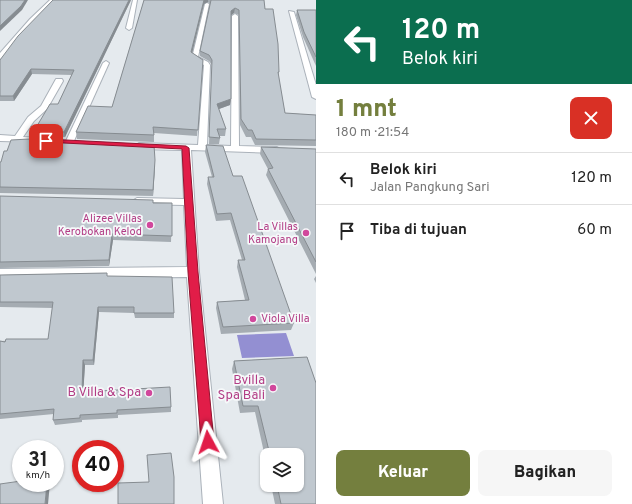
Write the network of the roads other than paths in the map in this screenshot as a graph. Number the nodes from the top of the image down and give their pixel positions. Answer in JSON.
{"nodes":[{"id":1,"x":52,"y":0,"type":"edge"},
{"id":2,"x":135,"y":0,"type":"edge"},
{"id":3,"x":207,"y":4,"type":"dead end"},
{"id":4,"x":291,"y":12,"type":"dead end"},
{"id":5,"x":235,"y":16,"type":"edge"},
{"id":6,"x":129,"y":28,"type":"dead end"},
{"id":7,"x":0,"y":57,"type":"edge"},
{"id":8,"x":106,"y":63,"type":"dead end"},
{"id":9,"x":59,"y":82,"type":"dead end"},
{"id":10,"x":316,"y":97,"type":"edge"},
{"id":11,"x":0,"y":138,"type":"edge"},
{"id":12,"x":17,"y":139,"type":"junction"},
{"id":13,"x":41,"y":141,"type":"edge"},
{"id":14,"x":69,"y":143,"type":"edge"},
{"id":15,"x":132,"y":146,"type":"edge"},
{"id":16,"x":186,"y":148,"type":"junction"},
{"id":17,"x":202,"y":148,"type":"junction"},
{"id":18,"x":234,"y":149,"type":"junction"},
{"id":19,"x":286,"y":150,"type":"edge"},
{"id":20,"x":125,"y":200,"type":"edge"},
{"id":21,"x":188,"y":202,"type":"junction"},
{"id":22,"x":193,"y":272,"type":"junction"},
{"id":23,"x":0,"y":274,"type":"edge"},
{"id":24,"x":213,"y":504,"type":"edge"}],
"edges":[{"from":1,"to":7,"type":"street"},
{"from":2,"to":6,"type":"street"},
{"from":3,"to":17,"type":"street"},
{"from":4,"to":10,"type":"street"},
{"from":5,"to":18,"type":"street"},
{"from":8,"to":14,"type":"street"},
{"from":9,"to":12,"type":"street"},
{"from":11,"to":12,"type":"street"},
{"from":12,"to":13,"type":"street"},
{"from":15,"to":16,"type":"street"},
{"from":16,"to":17,"type":"street"},
{"from":16,"to":21,"type":"street"},
{"from":17,"to":18,"type":"street"},
{"from":18,"to":19,"type":"street"},
{"from":20,"to":21,"type":"street"},
{"from":21,"to":22,"type":"street"},
{"from":22,"to":23,"type":"street"},
{"from":22,"to":24,"type":"street"}]}
